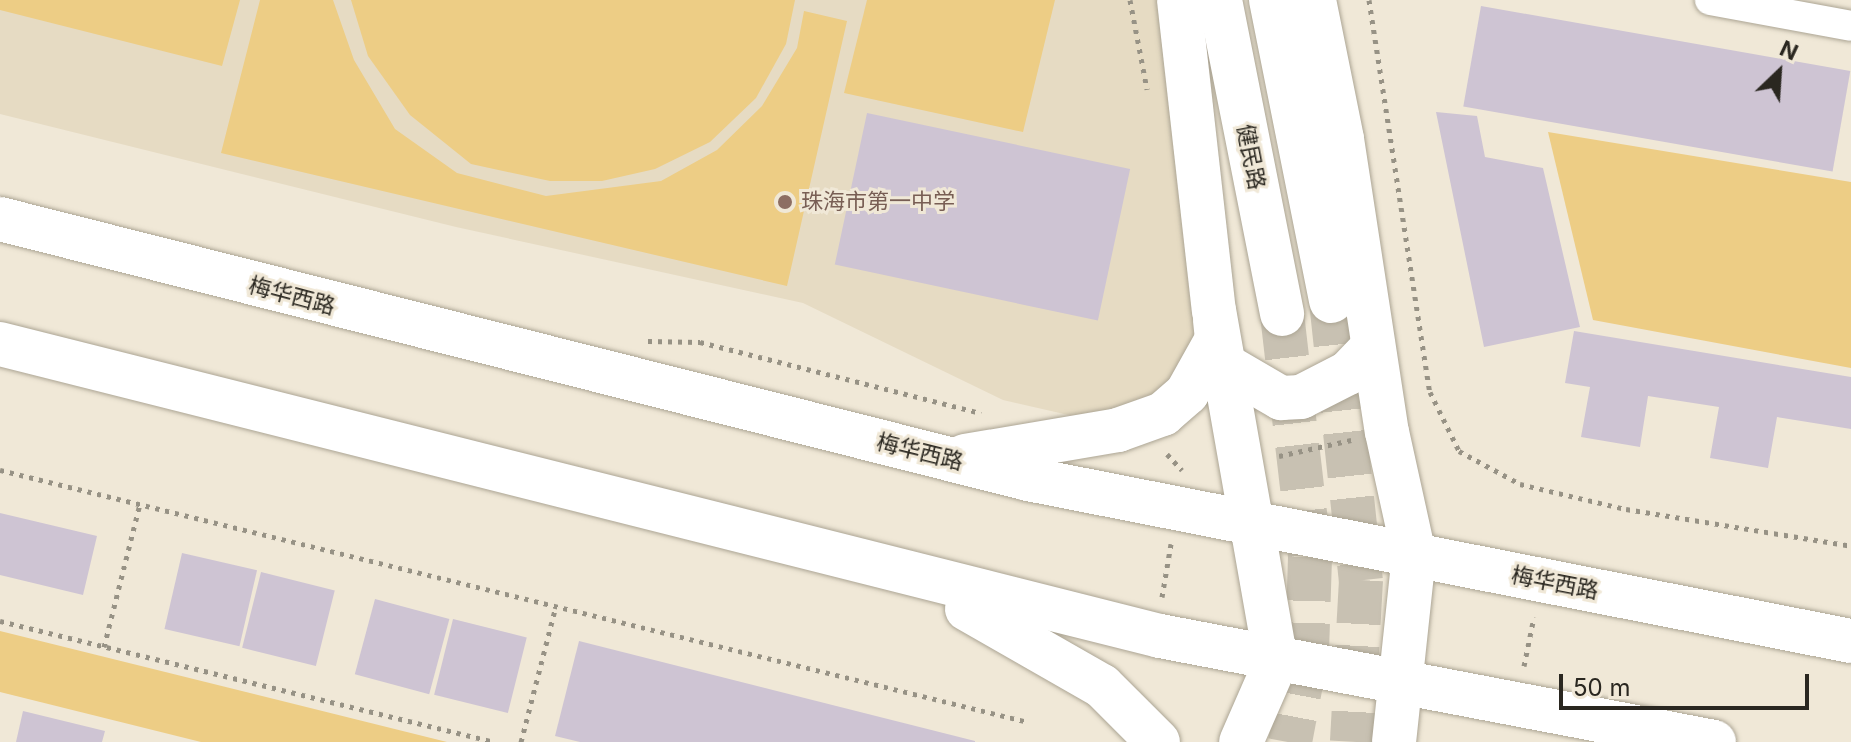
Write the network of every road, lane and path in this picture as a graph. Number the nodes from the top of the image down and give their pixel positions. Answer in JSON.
{"nodes":[{"id":1,"x":1130,"y":0,"type":"edge"},
{"id":2,"x":1179,"y":0,"type":"edge"},
{"id":3,"x":1220,"y":0,"type":"edge"},
{"id":4,"x":1271,"y":0,"type":"edge"},
{"id":5,"x":1314,"y":0,"type":"edge"},
{"id":6,"x":1369,"y":0,"type":"edge"},
{"id":7,"x":1710,"y":0,"type":"edge"},
{"id":8,"x":1851,"y":26,"type":"edge"},
{"id":9,"x":1148,"y":93,"type":"dead end"},
{"id":10,"x":0,"y":219,"type":"edge"},
{"id":11,"x":1331,"y":301,"type":"tunnel mouth"},
{"id":12,"x":1214,"y":310,"type":"junction"},
{"id":13,"x":1282,"y":314,"type":"tunnel mouth"},
{"id":14,"x":637,"y":341,"type":"dead end"},
{"id":15,"x":0,"y":344,"type":"edge"},
{"id":16,"x":1373,"y":347,"type":"junction"},
{"id":17,"x":1226,"y":366,"type":"junction"},
{"id":18,"x":985,"y":414,"type":"dead end"},
{"id":19,"x":948,"y":459,"type":"junction"},
{"id":20,"x":0,"y":470,"type":"edge"},
{"id":21,"x":140,"y":504,"type":"junction"},
{"id":22,"x":1255,"y":523,"type":"junction"},
{"id":23,"x":1851,"y":546,"type":"edge"},
{"id":24,"x":1414,"y":555,"type":"junction"},
{"id":25,"x":901,"y":575,"type":"junction"},
{"id":26,"x":1541,"y":580,"type":"junction"},
{"id":27,"x":556,"y":606,"type":"junction"},
{"id":28,"x":0,"y":621,"type":"edge"},
{"id":29,"x":1851,"y":641,"type":"edge"},
{"id":30,"x":104,"y":647,"type":"junction"},
{"id":31,"x":1276,"y":662,"type":"junction"},
{"id":32,"x":1404,"y":685,"type":"junction"},
{"id":33,"x":1516,"y":706,"type":"junction"},
{"id":34,"x":1028,"y":722,"type":"dead end"},
{"id":35,"x":495,"y":742,"type":"edge"},
{"id":36,"x":521,"y":742,"type":"edge"},
{"id":37,"x":1158,"y":742,"type":"edge"},
{"id":38,"x":1241,"y":742,"type":"edge"},
{"id":39,"x":1394,"y":742,"type":"edge"},
{"id":40,"x":1714,"y":742,"type":"edge"}],
"edges":[{"from":1,"to":9,"type":"path"},
{"from":2,"to":12,"type":"main road"},
{"from":3,"to":13,"type":"main road","name":"健民路"},
{"from":4,"to":11,"type":"main road"},
{"from":5,"to":16,"type":"main road"},
{"from":6,"to":23,"type":"path"},
{"from":7,"to":8,"type":"street"},
{"from":10,"to":19,"type":"main road","name":"梅华西路"},
{"from":12,"to":17,"type":"main road"},
{"from":12,"to":19,"type":"main road"},
{"from":14,"to":18,"type":"path"},
{"from":15,"to":25,"type":"main road"},
{"from":16,"to":17,"type":"main road"},
{"from":16,"to":24,"type":"main road"},
{"from":17,"to":22,"type":"main road"},
{"from":19,"to":22,"type":"main road","name":"梅华西路"},
{"from":20,"to":21,"type":"path"},
{"from":21,"to":27,"type":"path"},
{"from":21,"to":30,"type":"path"},
{"from":22,"to":24,"type":"main road","name":"梅华西路"},
{"from":22,"to":31,"type":"main road"},
{"from":24,"to":26,"type":"main road","name":"梅华西路"},
{"from":24,"to":32,"type":"main road"},
{"from":25,"to":31,"type":"main road"},
{"from":25,"to":37,"type":"main road"},
{"from":26,"to":29,"type":"main road","name":"梅华西路"},
{"from":26,"to":33,"type":"path"},
{"from":27,"to":34,"type":"path"},
{"from":27,"to":36,"type":"path"},
{"from":28,"to":30,"type":"path"},
{"from":30,"to":35,"type":"path"},
{"from":31,"to":32,"type":"main road"},
{"from":31,"to":38,"type":"main road"},
{"from":32,"to":33,"type":"main road"},
{"from":32,"to":39,"type":"main road"},
{"from":33,"to":40,"type":"main road"}]}
